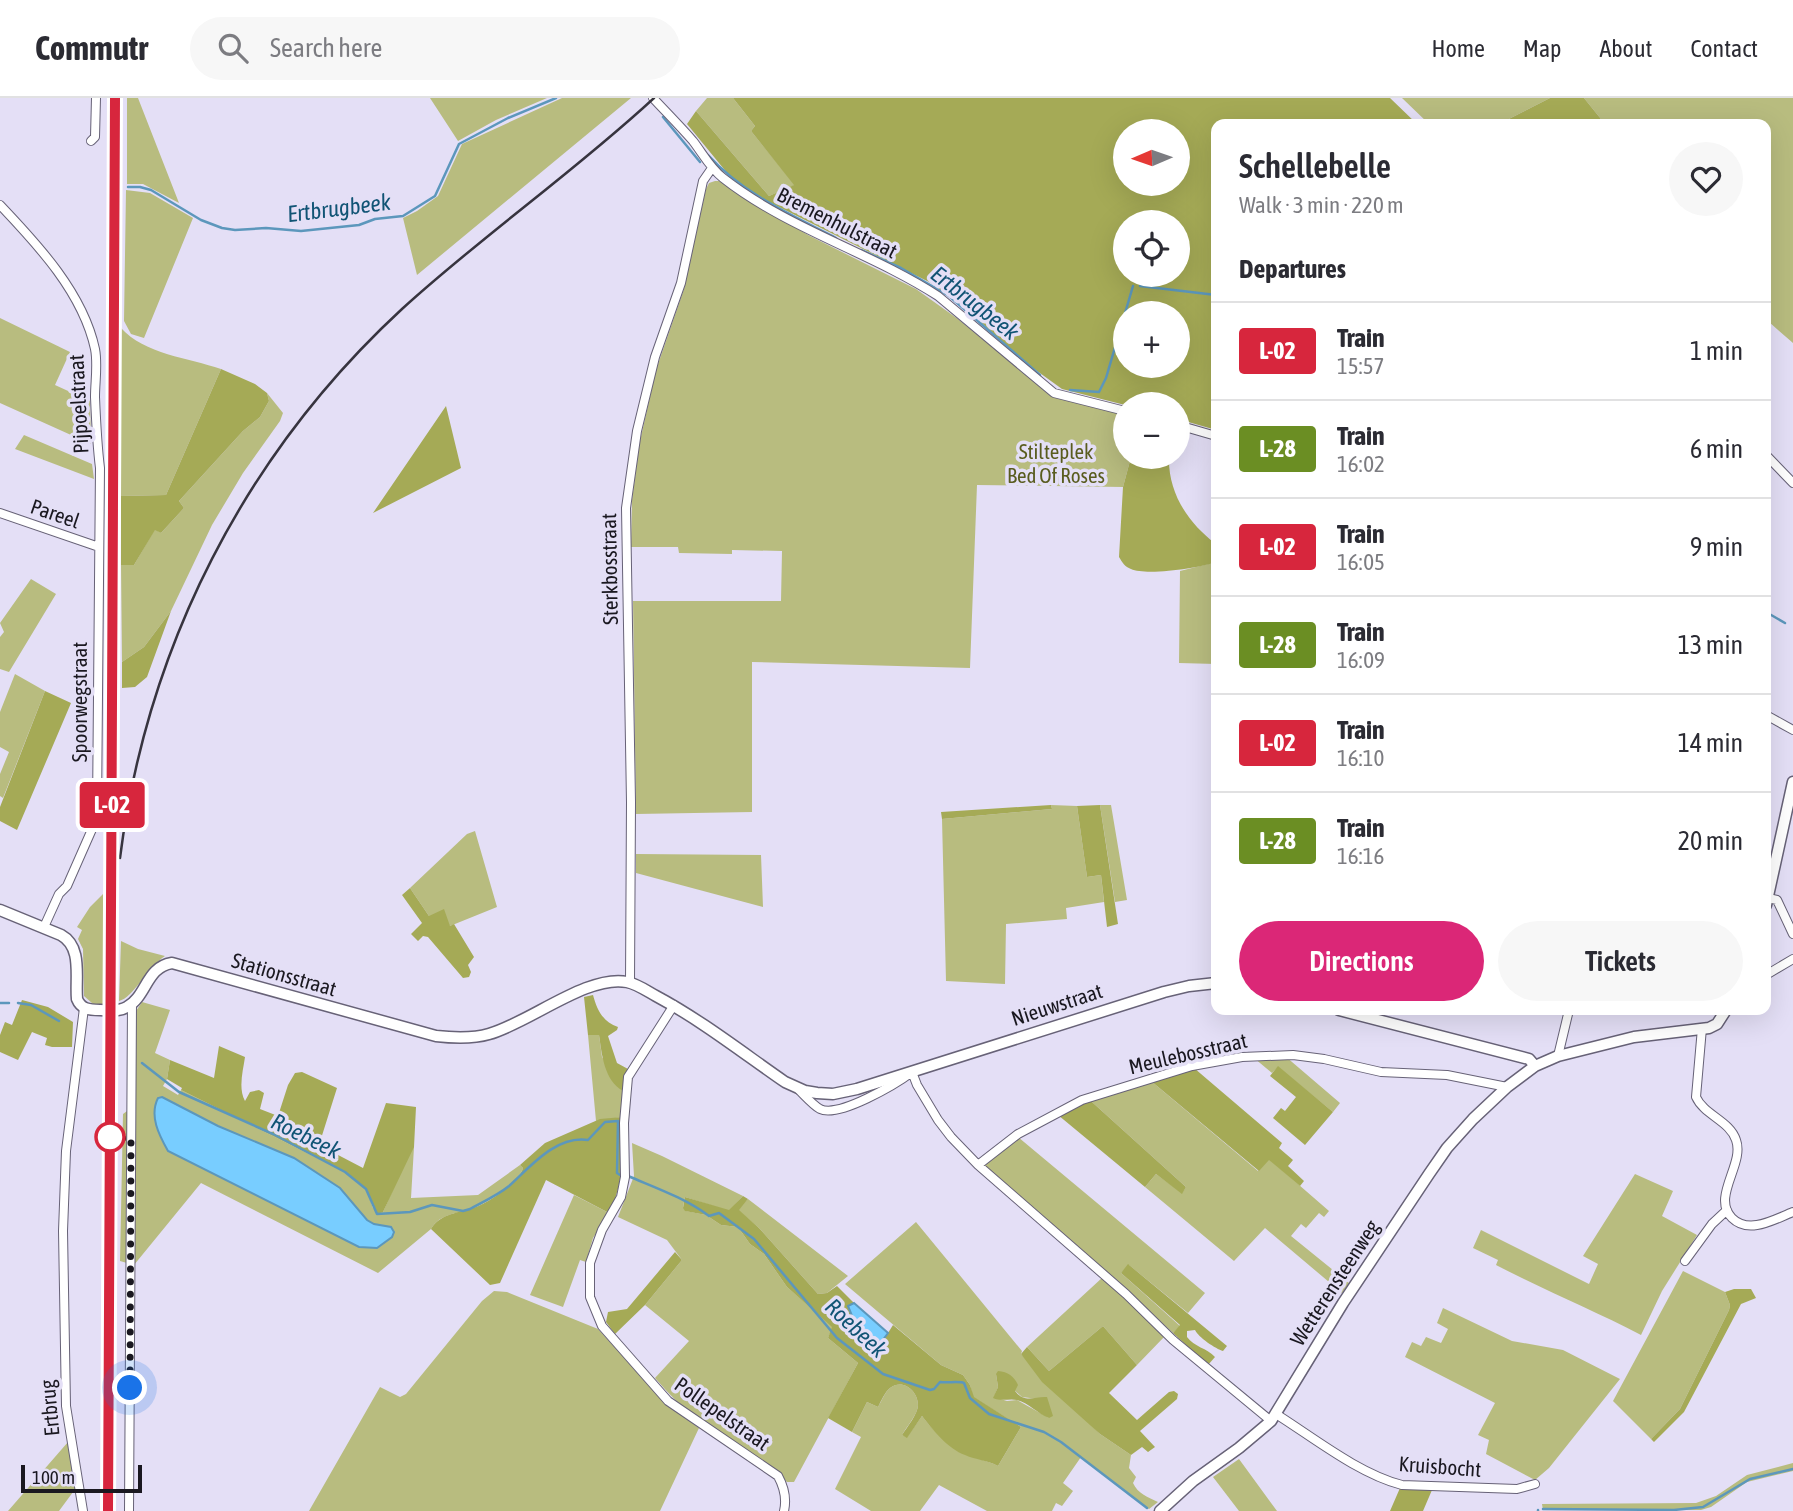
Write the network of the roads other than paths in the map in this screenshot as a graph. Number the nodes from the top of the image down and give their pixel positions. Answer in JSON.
{"nodes":[{"id":1,"x":96,"y":98,"type":"edge"},
{"id":2,"x":653,"y":98,"type":"edge"},
{"id":3,"x":91,"y":141,"type":"dead end"},
{"id":4,"x":712,"y":168,"type":"junction"},
{"id":5,"x":0,"y":205,"type":"edge"},
{"id":6,"x":1113,"y":408,"type":"edge"},
{"id":7,"x":1190,"y":428,"type":"edge"},
{"id":8,"x":1211,"y":435,"type":"edge"},
{"id":9,"x":1771,"y":460,"type":"edge"},
{"id":10,"x":1793,"y":482,"type":"edge"},
{"id":11,"x":0,"y":513,"type":"edge"},
{"id":12,"x":99,"y":547,"type":"junction"},
{"id":13,"x":1771,"y":718,"type":"edge"},
{"id":14,"x":1793,"y":730,"type":"edge"},
{"id":15,"x":1793,"y":782,"type":"edge"},
{"id":16,"x":1771,"y":883,"type":"edge"},
{"id":17,"x":1771,"y":901,"type":"edge"},
{"id":18,"x":0,"y":910,"type":"edge"},
{"id":19,"x":44,"y":927,"type":"junction"},
{"id":20,"x":1793,"y":933,"type":"edge"},
{"id":21,"x":1793,"y":958,"type":"edge"},
{"id":22,"x":1771,"y":972,"type":"edge"},
{"id":23,"x":630,"y":982,"type":"junction"},
{"id":24,"x":1211,"y":984,"type":"edge"},
{"id":25,"x":132,"y":1003,"type":"junction"},
{"id":26,"x":674,"y":1005,"type":"junction"},
{"id":27,"x":84,"y":1008,"type":"junction"},
{"id":28,"x":1358,"y":1015,"type":"edge"},
{"id":29,"x":1568,"y":1015,"type":"edge"},
{"id":30,"x":1723,"y":1015,"type":"edge"},
{"id":31,"x":1702,"y":1028,"type":"junction"},
{"id":32,"x":1558,"y":1056,"type":"junction"},
{"id":33,"x":1535,"y":1066,"type":"junction"},
{"id":34,"x":912,"y":1072,"type":"junction"},
{"id":35,"x":796,"y":1087,"type":"junction"},
{"id":36,"x":1507,"y":1087,"type":"junction"},
{"id":37,"x":978,"y":1165,"type":"junction"},
{"id":38,"x":1727,"y":1210,"type":"junction"},
{"id":39,"x":1793,"y":1212,"type":"edge"},
{"id":40,"x":1685,"y":1261,"type":"dead end"},
{"id":41,"x":1273,"y":1418,"type":"junction"},
{"id":42,"x":1535,"y":1485,"type":"dead end"},
{"id":43,"x":83,"y":1511,"type":"edge"},
{"id":44,"x":129,"y":1511,"type":"edge"},
{"id":45,"x":784,"y":1511,"type":"edge"},
{"id":46,"x":1160,"y":1511,"type":"edge"}],
"edges":[{"from":1,"to":3,"type":"street"},
{"from":2,"to":4,"type":"street","name":"Bremenhulstraat"},
{"from":4,"to":6,"type":"street","name":"Bremenhulstraat"},
{"from":4,"to":23,"type":"street","name":"Sterkbosstraat"},
{"from":5,"to":12,"type":"street","name":"Pijpoelstraat"},
{"from":7,"to":8,"type":"street"},
{"from":9,"to":10,"type":"street"},
{"from":11,"to":12,"type":"street","name":"Pareel"},
{"from":12,"to":19,"type":"street","name":"Spoorwegstraat"},
{"from":13,"to":14,"type":"street"},
{"from":15,"to":16,"type":"street"},
{"from":17,"to":20,"type":"street"},
{"from":18,"to":19,"type":"street"},
{"from":19,"to":27,"type":"street"},
{"from":21,"to":22,"type":"street"},
{"from":23,"to":25,"type":"street","name":"Stationsstraat"},
{"from":23,"to":26,"type":"street","name":"Nieuwstraat"},
{"from":24,"to":34,"type":"street","name":"Nieuwstraat"},
{"from":25,"to":27,"type":"street"},
{"from":25,"to":44,"type":"street"},
{"from":26,"to":35,"type":"street","name":"Nieuwstraat"},
{"from":26,"to":45,"type":"street","name":"Pollepelstraat"},
{"from":27,"to":43,"type":"street","name":"Ertbrug"},
{"from":28,"to":33,"type":"street"},
{"from":29,"to":32,"type":"street"},
{"from":30,"to":31,"type":"street"},
{"from":31,"to":32,"type":"street","name":"Wetterensteenweg"},
{"from":31,"to":38,"type":"street"},
{"from":32,"to":33,"type":"street","name":"Wetterensteenweg"},
{"from":33,"to":36,"type":"street","name":"Wetterensteenweg"},
{"from":34,"to":35,"type":"street","name":"Nieuwstraat"},
{"from":34,"to":35,"type":"street","name":"Nieuwstraat"},
{"from":34,"to":37,"type":"street","name":"Kruisbocht"},
{"from":36,"to":37,"type":"street","name":"Meulebosstraat"},
{"from":36,"to":41,"type":"street","name":"Wetterensteenweg"},
{"from":37,"to":41,"type":"street","name":"Kruisbocht"},
{"from":38,"to":39,"type":"street"},
{"from":38,"to":40,"type":"street"},
{"from":41,"to":42,"type":"street","name":"Kruisbocht"},
{"from":41,"to":46,"type":"street","name":"Wetterensteenweg"}]}
